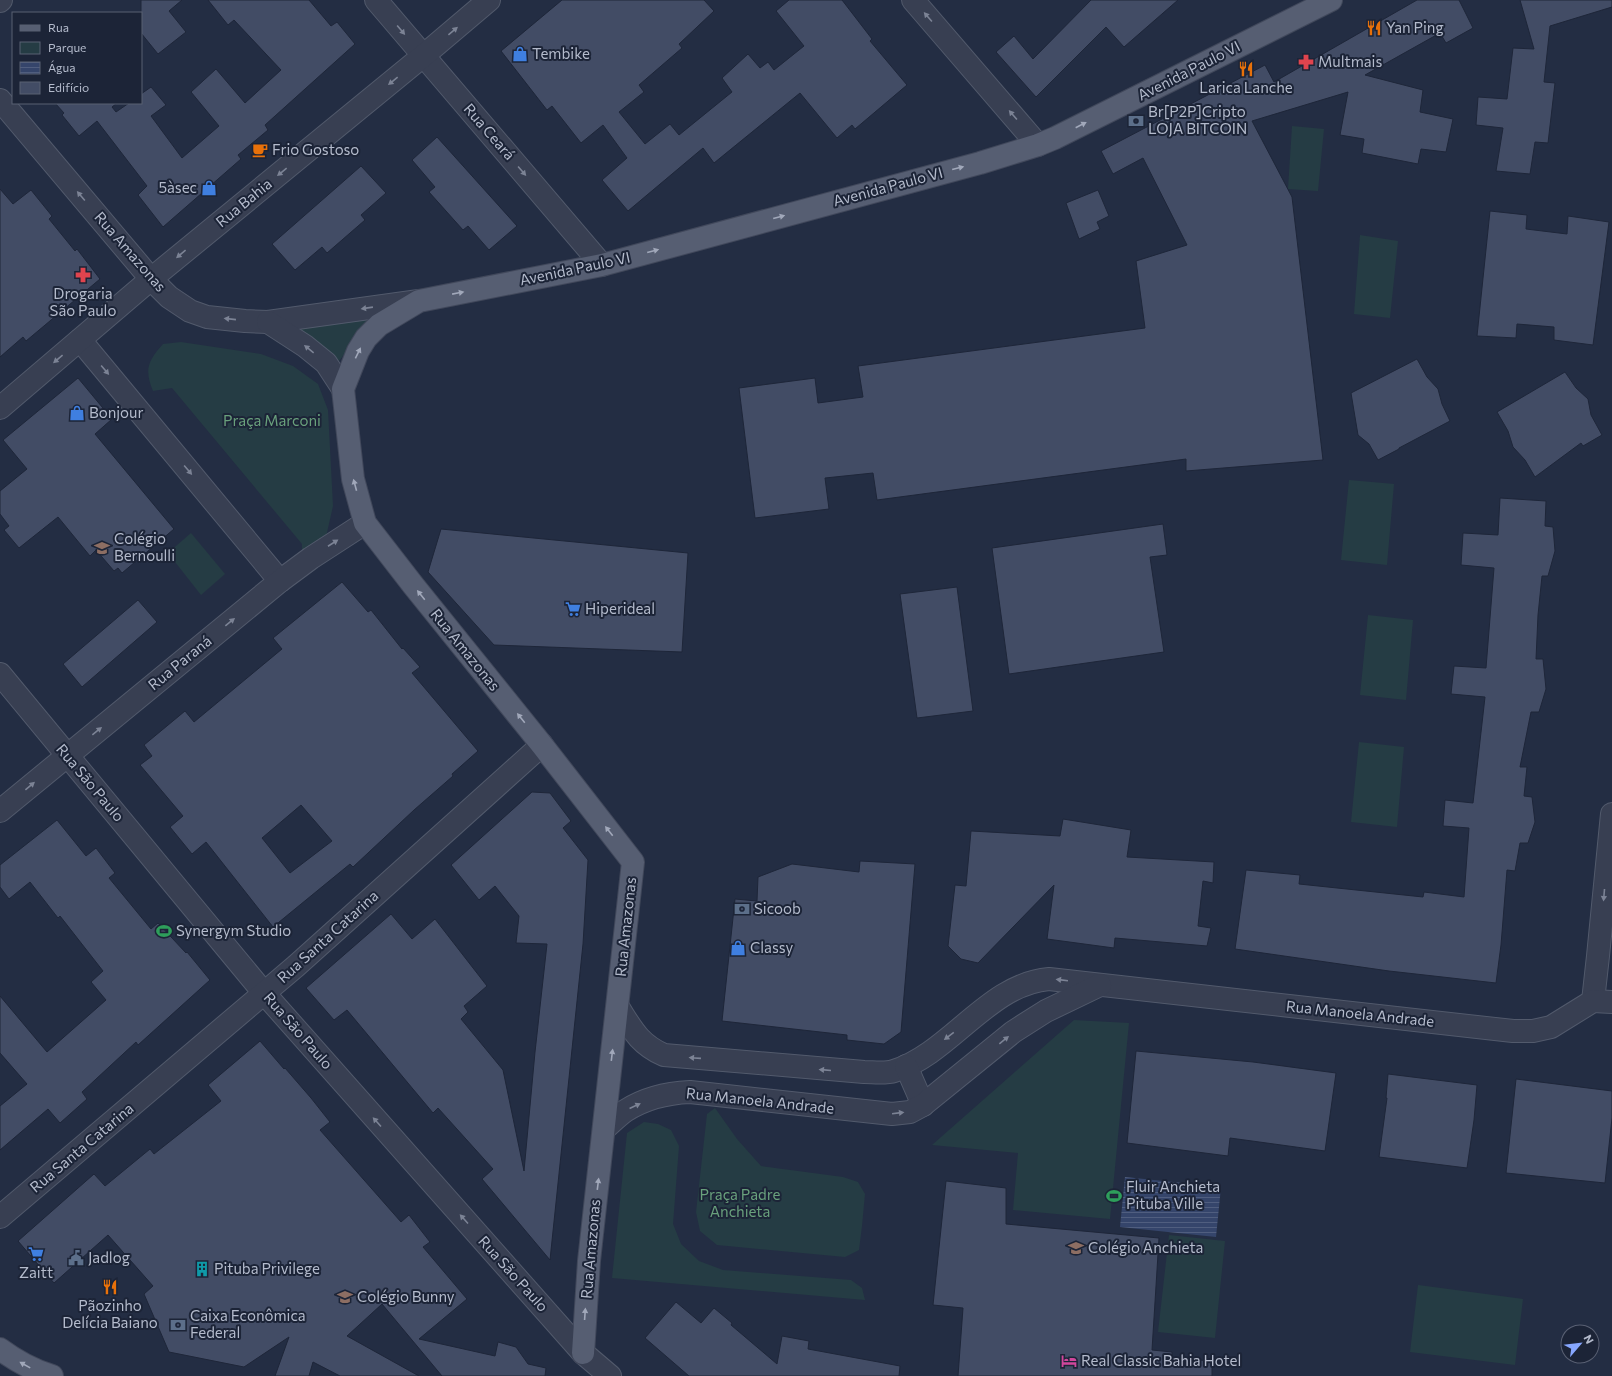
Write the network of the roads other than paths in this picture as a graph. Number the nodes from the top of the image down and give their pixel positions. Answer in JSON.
{"nodes":[{"id":1,"x":376,"y":0,"type":"edge"},
{"id":2,"x":489,"y":0,"type":"edge"},
{"id":3,"x":913,"y":0,"type":"edge"},
{"id":4,"x":1331,"y":0,"type":"edge"},
{"id":5,"x":423,"y":56,"type":"junction"},
{"id":6,"x":0,"y":100,"type":"edge"},
{"id":7,"x":1038,"y":145,"type":"junction"},
{"id":8,"x":602,"y":265,"type":"junction"},
{"id":9,"x":151,"y":279,"type":"junction"},
{"id":10,"x":419,"y":301,"type":"junction"},
{"id":11,"x":268,"y":322,"type":"junction"},
{"id":12,"x":80,"y":340,"type":"junction"},
{"id":13,"x":343,"y":388,"type":"junction"},
{"id":14,"x":0,"y":408,"type":"edge"},
{"id":15,"x":365,"y":523,"type":"junction"},
{"id":16,"x":280,"y":581,"type":"junction"},
{"id":17,"x":0,"y":674,"type":"edge"},
{"id":18,"x":542,"y":744,"type":"junction"},
{"id":19,"x":67,"y":756,"type":"junction"},
{"id":20,"x":0,"y":811,"type":"edge"},
{"id":21,"x":1612,"y":814,"type":"edge"},
{"id":22,"x":1605,"y":956,"type":"edge"},
{"id":23,"x":1100,"y":985,"type":"junction"},
{"id":24,"x":264,"y":993,"type":"junction"},
{"id":25,"x":1602,"y":1001,"type":"edge"},
{"id":26,"x":618,"y":1007,"type":"junction"},
{"id":27,"x":906,"y":1066,"type":"junction"},
{"id":28,"x":923,"y":1105,"type":"junction"},
{"id":29,"x":604,"y":1129,"type":"junction"},
{"id":30,"x":0,"y":1217,"type":"edge"},
{"id":31,"x":0,"y":1349,"type":"edge"},
{"id":32,"x":583,"y":1353,"type":"junction"},
{"id":33,"x":52,"y":1376,"type":"edge"},
{"id":34,"x":610,"y":1376,"type":"edge"}],
"edges":[{"from":1,"to":5,"type":"street","name":"Rua Ceará","one_way":true},
{"from":5,"to":2,"type":"street","name":"Rua Bahia","one_way":true},
{"from":7,"to":3,"type":"street","one_way":true},
{"from":7,"to":4,"type":"main road","name":"Avenida Paulo VI","one_way":true},
{"from":5,"to":8,"type":"street","name":"Rua Ceará","one_way":true},
{"from":5,"to":9,"type":"street","name":"Rua Bahia","one_way":true},
{"from":9,"to":6,"type":"street","name":"Rua Amazonas","one_way":true},
{"from":8,"to":7,"type":"main road","name":"Avenida Paulo VI","one_way":true},
{"from":10,"to":8,"type":"main road","name":"Avenida Paulo VI","one_way":true},
{"from":11,"to":9,"type":"street","name":"Rua Amazonas","one_way":true},
{"from":9,"to":12,"type":"street","name":"Rua Bahia"},
{"from":10,"to":11,"type":"street","name":"Avenida Paulo VI","one_way":true},
{"from":13,"to":10,"type":"main road","name":"Avenida Paulo VI","one_way":true},
{"from":13,"to":11,"type":"street","name":"Rua Amazonas","one_way":true},
{"from":12,"to":14,"type":"street","name":"Rua Bahia","one_way":true},
{"from":12,"to":16,"type":"street","one_way":true},
{"from":15,"to":13,"type":"main road","name":"Rua Amazonas","one_way":true},
{"from":16,"to":15,"type":"street","name":"Rua Paraná","one_way":true},
{"from":18,"to":15,"type":"main road","name":"Rua Amazonas","one_way":true},
{"from":19,"to":16,"type":"street","name":"Rua Paraná","one_way":true},
{"from":17,"to":19,"type":"street","name":"Rua São Paulo"},
{"from":18,"to":24,"type":"street","name":"Rua Santa Catarina"},
{"from":26,"to":18,"type":"main road","name":"Rua Amazonas","one_way":true},
{"from":20,"to":19,"type":"street","name":"Rua Paraná","one_way":true},
{"from":19,"to":24,"type":"street","name":"Rua São Paulo"},
{"from":21,"to":22,"type":"street","one_way":true},
{"from":22,"to":25,"type":"street"},
{"from":23,"to":25,"type":"street","name":"Rua Manoela Andrade"},
{"from":23,"to":27,"type":"street","name":"Rua Manoela Andrade","one_way":true},
{"from":28,"to":23,"type":"street","name":"Rua Manoela Andrade","one_way":true},
{"from":24,"to":30,"type":"street","name":"Rua Santa Catarina"},
{"from":32,"to":24,"type":"street","name":"Rua São Paulo","one_way":true},
{"from":27,"to":26,"type":"street","name":"Rua Manoela Andrade","one_way":true},
{"from":29,"to":26,"type":"main road","name":"Rua Amazonas","one_way":true},
{"from":27,"to":28,"type":"street"},
{"from":29,"to":28,"type":"street","name":"Rua Manoela Andrade","one_way":true},
{"from":32,"to":29,"type":"main road","name":"Rua Amazonas","one_way":true},
{"from":33,"to":31,"type":"main road","one_way":true},
{"from":32,"to":34,"type":"street","name":"Rua São Paulo"}]}
